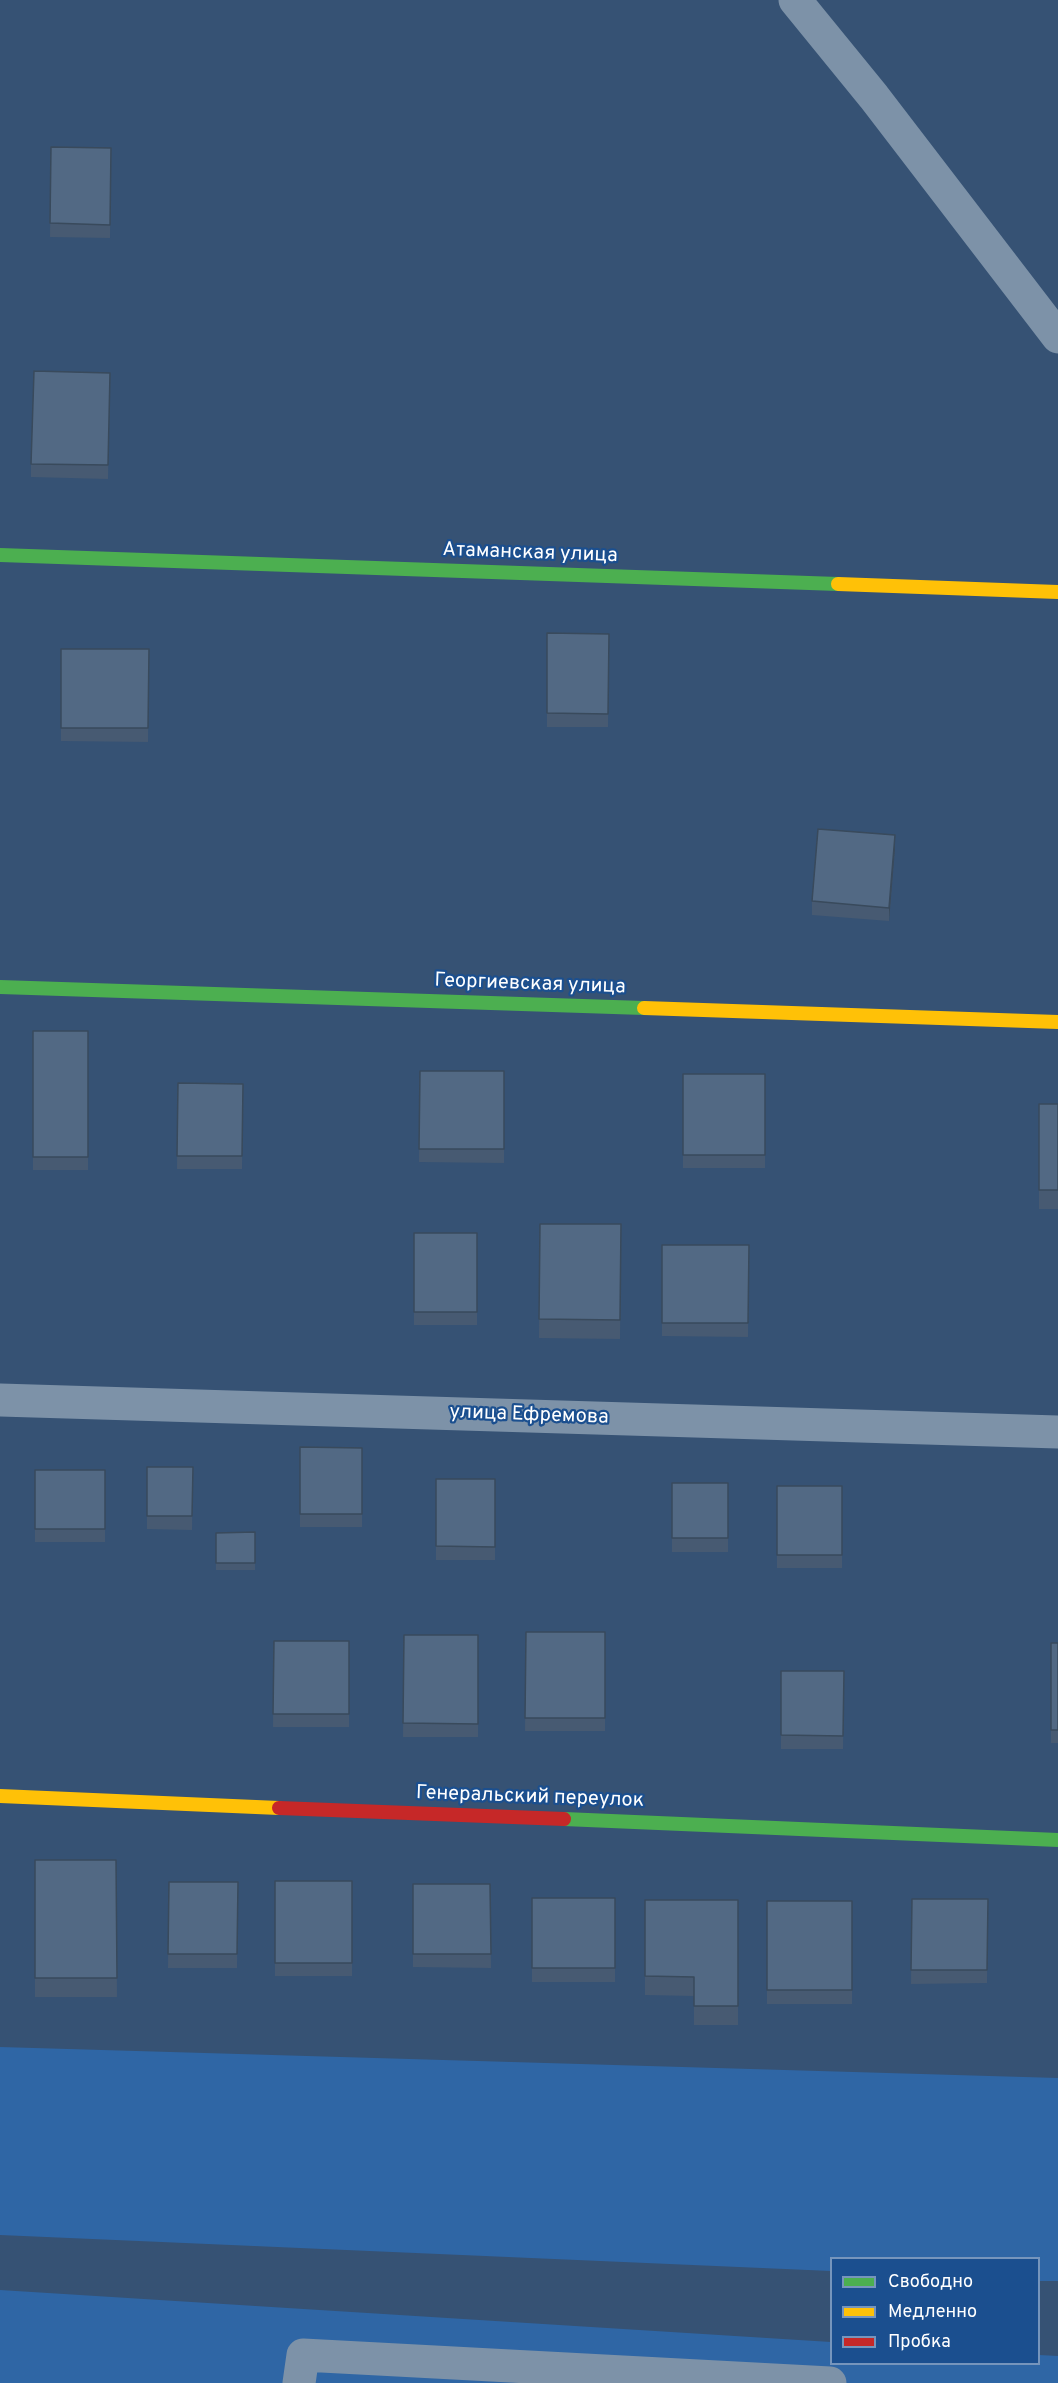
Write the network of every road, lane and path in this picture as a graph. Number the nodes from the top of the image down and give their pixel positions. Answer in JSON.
{"nodes":[{"id":1,"x":795,"y":0,"type":"edge"},
{"id":2,"x":1058,"y":337,"type":"edge"},
{"id":3,"x":0,"y":555,"type":"edge"},
{"id":4,"x":1058,"y":592,"type":"edge"},
{"id":5,"x":0,"y":987,"type":"edge"},
{"id":6,"x":1058,"y":1022,"type":"edge"},
{"id":7,"x":0,"y":1400,"type":"edge"},
{"id":8,"x":1058,"y":1432,"type":"edge"},
{"id":9,"x":0,"y":1796,"type":"edge"},
{"id":10,"x":1058,"y":1840,"type":"edge"},
{"id":11,"x":301,"y":2369,"type":"edge"},
{"id":12,"x":830,"y":2383,"type":"edge"}],
"edges":[{"from":1,"to":2,"type":"street"},
{"from":3,"to":4,"type":"street","name":"Атаманская улица"},
{"from":5,"to":6,"type":"street","name":"Георгиевская улица"},
{"from":7,"to":8,"type":"street","name":"улица Ефремова"},
{"from":9,"to":10,"type":"street","name":"Генеральский переулок"},
{"from":11,"to":12,"type":"street"}]}
